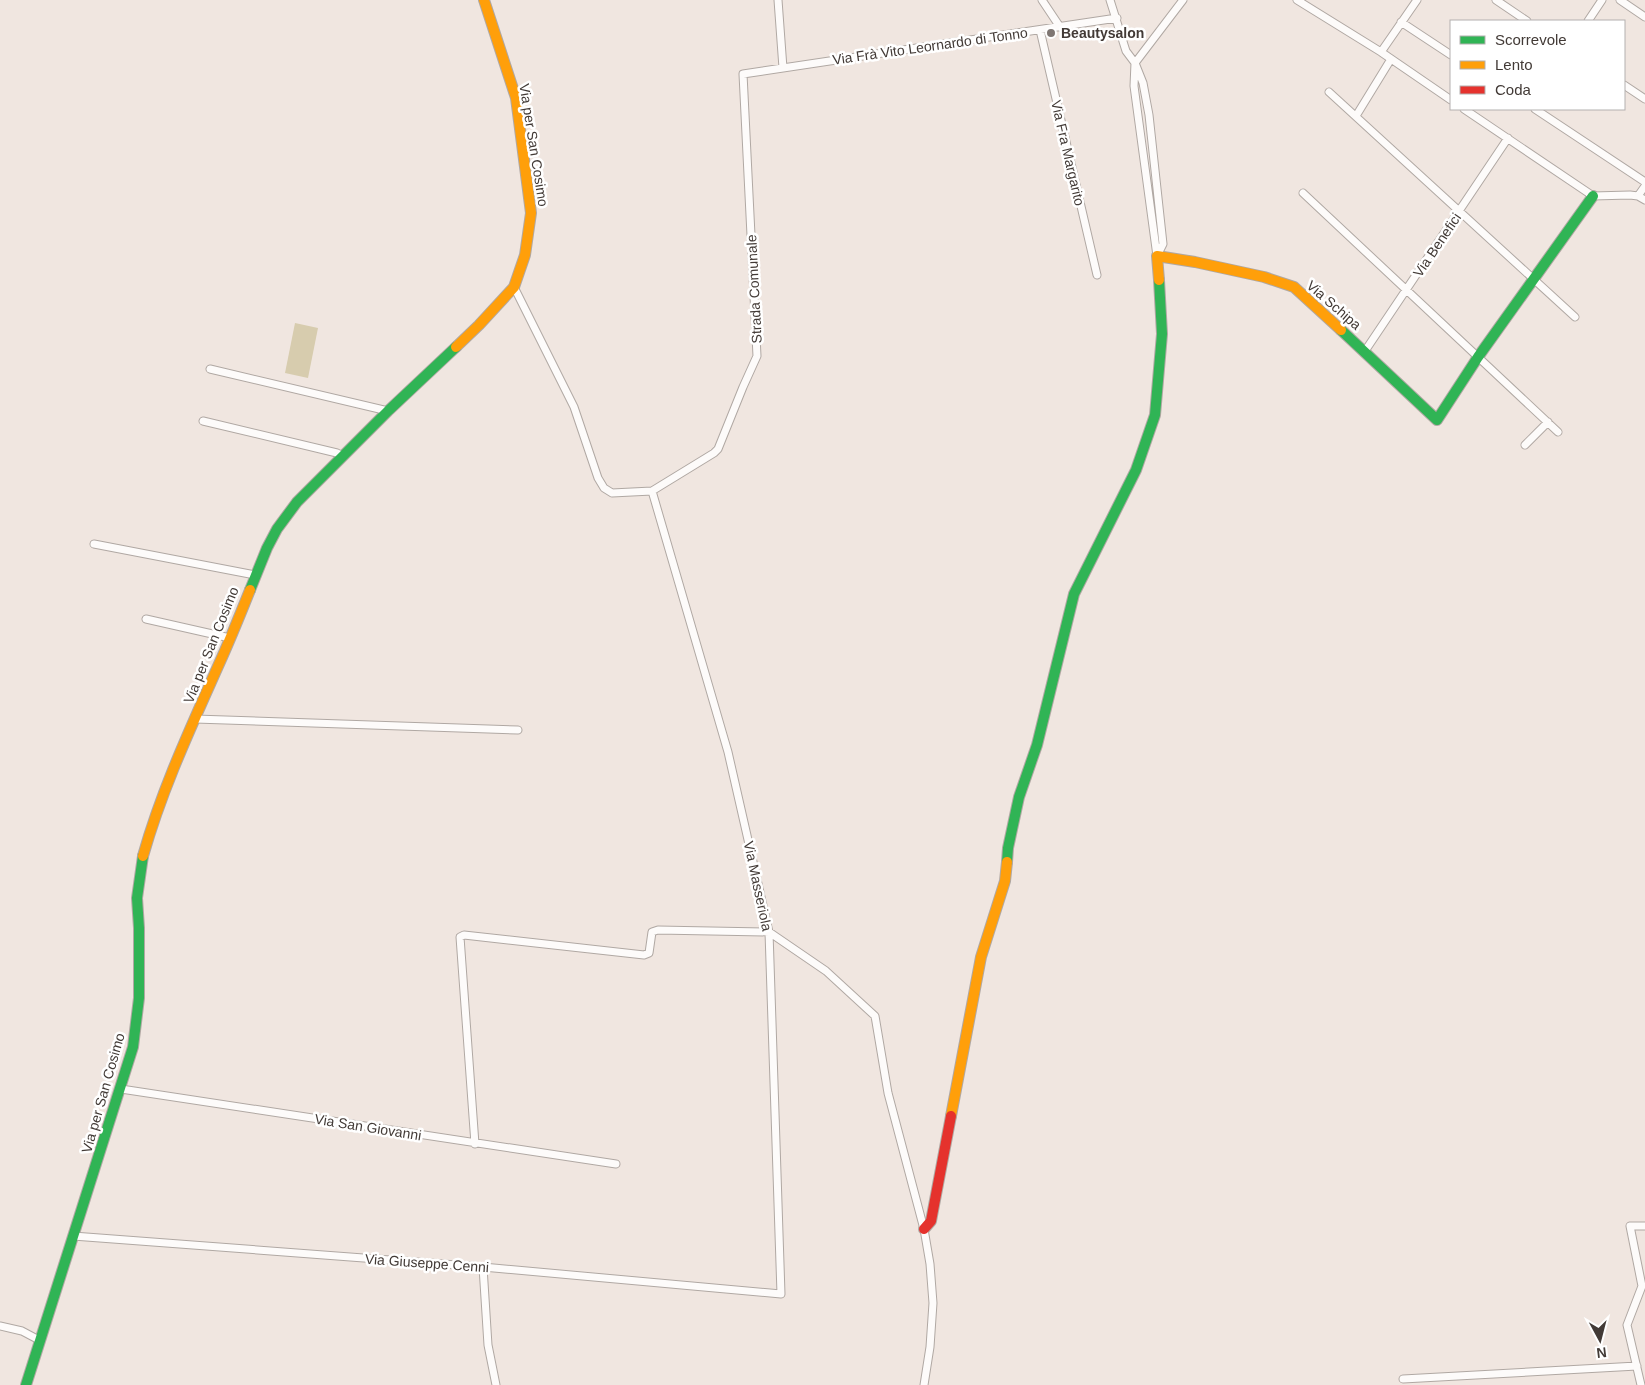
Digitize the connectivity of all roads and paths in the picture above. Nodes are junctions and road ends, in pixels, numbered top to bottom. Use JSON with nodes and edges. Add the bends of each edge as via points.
{"nodes":[{"id":1,"x":484,"y":0,"type":"edge"},
{"id":2,"x":778,"y":0,"type":"edge"},
{"id":3,"x":1042,"y":0,"type":"edge"},
{"id":4,"x":1110,"y":0,"type":"edge"},
{"id":5,"x":1183,"y":0,"type":"edge"},
{"id":6,"x":1297,"y":0,"type":"edge"},
{"id":7,"x":1417,"y":0,"type":"edge"},
{"id":8,"x":1496,"y":0,"type":"edge"},
{"id":9,"x":1602,"y":0,"type":"edge"},
{"id":10,"x":1620,"y":0,"type":"edge"},
{"id":11,"x":1645,"y":17,"type":"edge"},
{"id":12,"x":1116,"y":18,"type":"junction"},
{"id":13,"x":1526,"y":20,"type":"edge"},
{"id":14,"x":1589,"y":20,"type":"edge"},
{"id":15,"x":1401,"y":22,"type":"junction"},
{"id":16,"x":1060,"y":27,"type":"junction"},
{"id":17,"x":1040,"y":30,"type":"junction"},
{"id":18,"x":1381,"y":52,"type":"junction"},
{"id":19,"x":1450,"y":54,"type":"edge"},
{"id":20,"x":1391,"y":59,"type":"junction"},
{"id":21,"x":1135,"y":63,"type":"junction"},
{"id":22,"x":783,"y":68,"type":"junction"},
{"id":23,"x":743,"y":74,"type":"joint"},
{"id":24,"x":1625,"y":87,"type":"edge"},
{"id":25,"x":1329,"y":92,"type":"dead end"},
{"id":26,"x":1450,"y":99,"type":"edge"},
{"id":27,"x":1645,"y":99,"type":"edge"},
{"id":28,"x":1466,"y":110,"type":"edge"},
{"id":29,"x":1537,"y":110,"type":"edge"},
{"id":30,"x":1356,"y":116,"type":"junction"},
{"id":31,"x":1508,"y":138,"type":"junction"},
{"id":32,"x":1645,"y":182,"type":"edge"},
{"id":33,"x":1645,"y":186,"type":"edge"},
{"id":34,"x":1303,"y":193,"type":"dead end"},
{"id":35,"x":1592,"y":196,"type":"junction"},
{"id":36,"x":1638,"y":196,"type":"junction"},
{"id":37,"x":1645,"y":200,"type":"edge"},
{"id":38,"x":1459,"y":211,"type":"junction"},
{"id":39,"x":1157,"y":256,"type":"junction"},
{"id":40,"x":1096,"y":275,"type":"dead end"},
{"id":41,"x":1534,"y":279,"type":"junction"},
{"id":42,"x":514,"y":287,"type":"junction"},
{"id":43,"x":1406,"y":290,"type":"junction"},
{"id":44,"x":1575,"y":317,"type":"dead end"},
{"id":45,"x":1365,"y":351,"type":"junction"},
{"id":46,"x":1478,"y":357,"type":"junction"},
{"id":47,"x":210,"y":369,"type":"dead end"},
{"id":48,"x":388,"y":411,"type":"junction"},
{"id":49,"x":203,"y":421,"type":"dead end"},
{"id":50,"x":1548,"y":422,"type":"junction"},
{"id":51,"x":1558,"y":432,"type":"dead end"},
{"id":52,"x":1525,"y":445,"type":"dead end"},
{"id":53,"x":343,"y":456,"type":"junction"},
{"id":54,"x":652,"y":491,"type":"junction"},
{"id":55,"x":94,"y":544,"type":"dead end"},
{"id":56,"x":255,"y":575,"type":"junction"},
{"id":57,"x":146,"y":619,"type":"dead end"},
{"id":58,"x":230,"y":638,"type":"junction"},
{"id":59,"x":195,"y":719,"type":"junction"},
{"id":60,"x":518,"y":730,"type":"dead end"},
{"id":61,"x":769,"y":932,"type":"junction"},
{"id":62,"x":121,"y":1089,"type":"junction"},
{"id":63,"x":475,"y":1144,"type":"junction"},
{"id":64,"x":616,"y":1164,"type":"dead end"},
{"id":65,"x":1645,"y":1226,"type":"edge"},
{"id":66,"x":924,"y":1229,"type":"junction"},
{"id":67,"x":73,"y":1236,"type":"junction"},
{"id":68,"x":483,"y":1267,"type":"junction"},
{"id":69,"x":781,"y":1294,"type":"joint"},
{"id":70,"x":0,"y":1326,"type":"edge"},
{"id":71,"x":39,"y":1340,"type":"junction"},
{"id":72,"x":1637,"y":1366,"type":"junction"},
{"id":73,"x":1403,"y":1378,"type":"dead end"},
{"id":74,"x":26,"y":1385,"type":"edge"},
{"id":75,"x":496,"y":1385,"type":"edge"},
{"id":76,"x":924,"y":1385,"type":"edge"},
{"id":77,"x":1642,"y":1385,"type":"edge"}],
"edges":[{"from":1,"to":42,"type":"street","name":"Via per San Cosimo","via":[[516,98],[531,214],[525,255]]},
{"from":2,"to":22,"type":"street"},
{"from":3,"to":16,"type":"street"},
{"from":4,"to":12,"type":"street"},
{"from":5,"to":21,"type":"street"},
{"from":6,"to":18,"type":"street"},
{"from":7,"to":15,"type":"street"},
{"from":8,"to":13,"type":"street"},
{"from":9,"to":14,"type":"street"},
{"from":10,"to":11,"type":"street"},
{"from":12,"to":16,"type":"street","name":"Via Frà Vito Leornardo di Tonno"},
{"from":12,"to":21,"type":"street","via":[[1126,51]]},
{"from":15,"to":18,"type":"street"},
{"from":15,"to":19,"type":"street"},
{"from":16,"to":17,"type":"street","name":"Via Frà Vito Leornardo di Tonno"},
{"from":17,"to":22,"type":"street","name":"Via Frà Vito Leornardo di Tonno"},
{"from":17,"to":40,"type":"street","name":"Via Fra Margarito"},
{"from":18,"to":20,"type":"street"},
{"from":20,"to":26,"type":"street"},
{"from":20,"to":30,"type":"street"},
{"from":21,"to":39,"type":"street","via":[[1134,86]]},
{"from":21,"to":39,"type":"street","via":[[1143,83],[1150,125],[1162,244]]},
{"from":22,"to":23,"type":"street","name":"Via Frà Vito Leornardo di Tonno"},
{"from":23,"to":54,"type":"street","name":"Strada Comunale","via":[[757,356],[718,449]]},
{"from":24,"to":27,"type":"street"},
{"from":25,"to":30,"type":"street"},
{"from":28,"to":31,"type":"street"},
{"from":29,"to":32,"type":"street"},
{"from":30,"to":38,"type":"street"},
{"from":31,"to":35,"type":"street"},
{"from":31,"to":38,"type":"street","name":"Via Benefici"},
{"from":33,"to":36,"type":"street"},
{"from":34,"to":43,"type":"street"},
{"from":35,"to":36,"type":"street"},
{"from":35,"to":41,"type":"street"},
{"from":36,"to":37,"type":"street"},
{"from":38,"to":41,"type":"street"},
{"from":38,"to":43,"type":"street","name":"Via Benefici"},
{"from":39,"to":45,"type":"street","name":"Via Schipa","via":[[1218,267],[1294,288]]},
{"from":39,"to":66,"type":"street","via":[[1162,334],[1155,415],[1136,470],[1074,594],[1037,745],[1019,798],[1008,848],[1005,881],[982,957],[931,1221]]},
{"from":41,"to":44,"type":"street"},
{"from":41,"to":46,"type":"street"},
{"from":42,"to":48,"type":"street","name":"Via per San Cosimo","via":[[479,325]]},
{"from":42,"to":54,"type":"street","name":"Strada Comunale","via":[[574,408],[604,488],[612,493]]},
{"from":43,"to":45,"type":"street","name":"Via Benefici"},
{"from":43,"to":46,"type":"street"},
{"from":45,"to":46,"type":"street","name":"Via Schipa","via":[[1437,420]]},
{"from":46,"to":50,"type":"street"},
{"from":47,"to":48,"type":"street"},
{"from":48,"to":53,"type":"street","name":"Via per San Cosimo"},
{"from":49,"to":53,"type":"street"},
{"from":50,"to":51,"type":"street"},
{"from":50,"to":52,"type":"street"},
{"from":53,"to":56,"type":"street","name":"Via per San Cosimo","via":[[287,515]]},
{"from":54,"to":61,"type":"street","name":"Via Masseriola","via":[[728,752]]},
{"from":55,"to":56,"type":"street"},
{"from":56,"to":58,"type":"street","name":"Via per San Cosimo"},
{"from":57,"to":58,"type":"street"},
{"from":58,"to":59,"type":"street","name":"Via per San Cosimo"},
{"from":59,"to":60,"type":"street"},
{"from":59,"to":62,"type":"street","name":"Via per San Cosimo","via":[[180,751],[142,861],[137,898],[139,998],[133,1047]]},
{"from":61,"to":63,"type":"street","via":[[658,930],[652,932],[649,953],[644,955],[460,937]]},
{"from":61,"to":66,"type":"street","via":[[826,971],[875,1016],[888,1093]]},
{"from":61,"to":69,"type":"street","name":"Via Masseriola"},
{"from":62,"to":63,"type":"street","name":"Via San Giovanni"},
{"from":62,"to":67,"type":"street","name":"Via per San Cosimo"},
{"from":63,"to":64,"type":"street","name":"Via San Giovanni"},
{"from":65,"to":72,"type":"street","via":[[1630,1226],[1642,1286],[1627,1324]]},
{"from":66,"to":76,"type":"street","via":[[933,1303]]},
{"from":67,"to":68,"type":"street","name":"Via Giuseppe Cenni"},
{"from":67,"to":71,"type":"street","name":"Via per San Cosimo"},
{"from":68,"to":69,"type":"street","name":"Via Giuseppe Cenni"},
{"from":68,"to":75,"type":"street","via":[[488,1345]]},
{"from":70,"to":71,"type":"street","via":[[22,1331]]},
{"from":71,"to":74,"type":"street","name":"Via per San Cosimo"},
{"from":72,"to":73,"type":"street"},
{"from":72,"to":77,"type":"street"}]}
